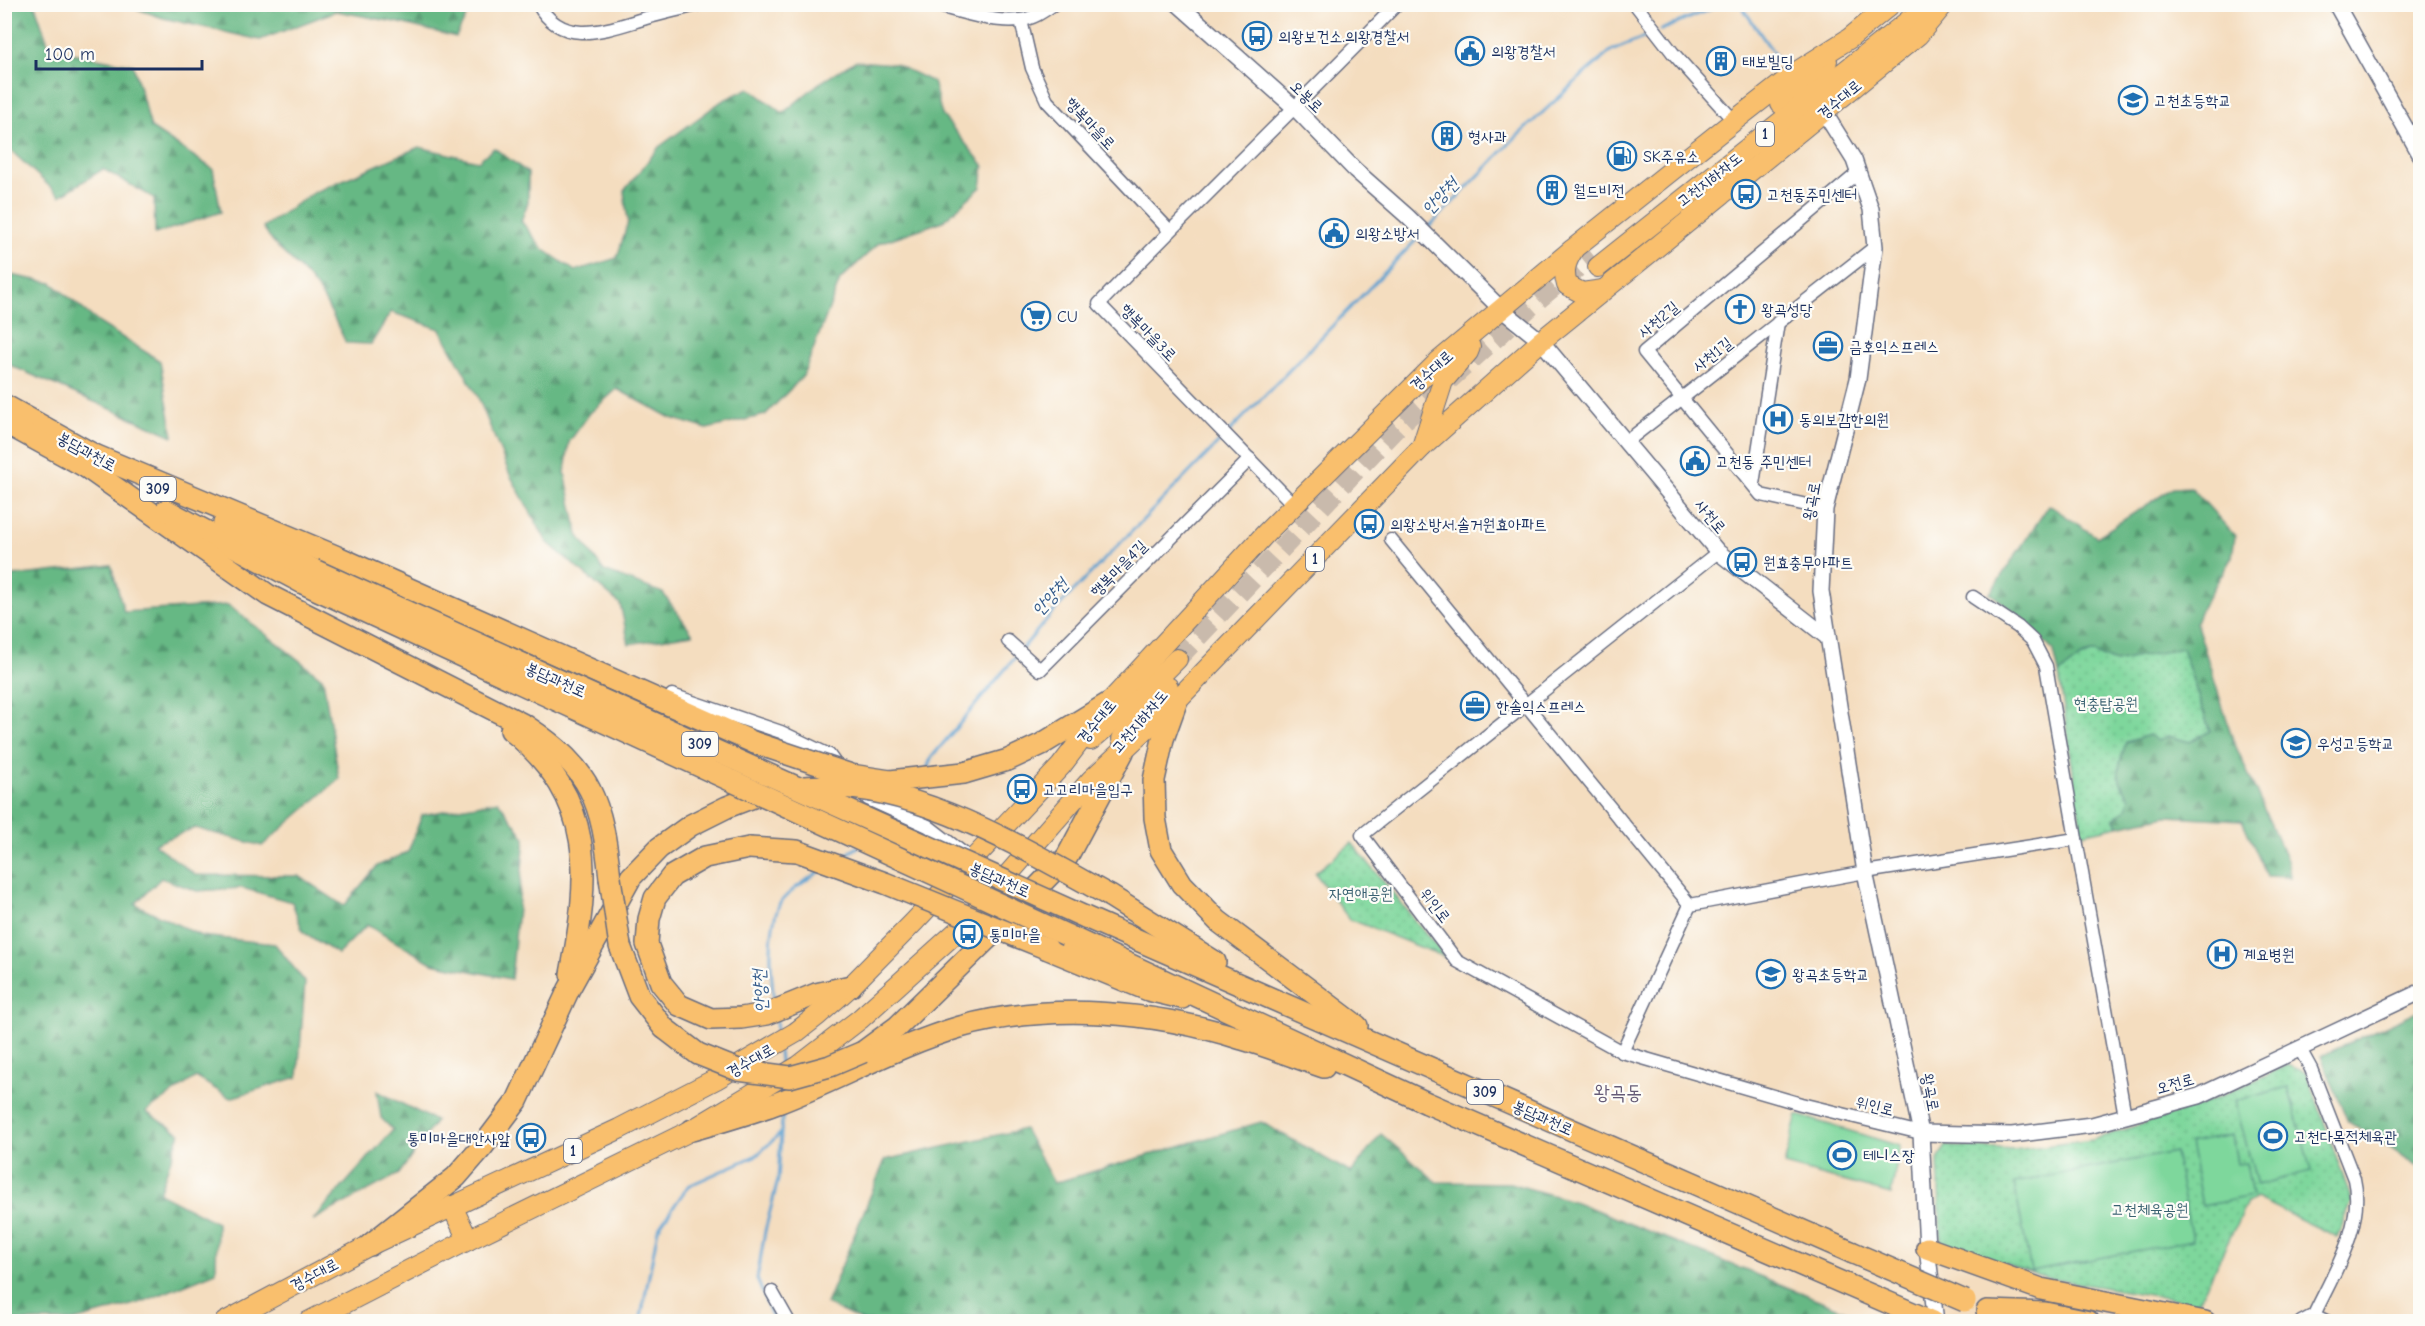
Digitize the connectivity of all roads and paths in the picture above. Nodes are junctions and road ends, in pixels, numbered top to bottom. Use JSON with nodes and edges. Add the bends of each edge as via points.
{"nodes":[{"id":1,"x":538,"y":4,"type":"edge"},
{"id":2,"x":700,"y":4,"type":"edge"},
{"id":3,"x":931,"y":4,"type":"edge"},
{"id":4,"x":1054,"y":4,"type":"edge"},
{"id":5,"x":1178,"y":4,"type":"edge"},
{"id":6,"x":1396,"y":4,"type":"edge"},
{"id":7,"x":1890,"y":4,"type":"edge"},
{"id":8,"x":1935,"y":4,"type":"edge"},
{"id":9,"x":1944,"y":4,"type":"edge"},
{"id":10,"x":2336,"y":4,"type":"edge"},
{"id":11,"x":1639,"y":10,"type":"edge"},
{"id":12,"x":1021,"y":20,"type":"junction"},
{"id":13,"x":1850,"y":38,"type":"junction"},
{"id":14,"x":1296,"y":109,"type":"junction"},
{"id":15,"x":1824,"y":112,"type":"junction"},
{"id":16,"x":1734,"y":121,"type":"junction"},
{"id":17,"x":2421,"y":154,"type":"edge"},
{"id":18,"x":1858,"y":173,"type":"junction"},
{"id":19,"x":1170,"y":231,"type":"junction"},
{"id":20,"x":1875,"y":247,"type":"junction"},
{"id":21,"x":1573,"y":249,"type":"junction"},
{"id":22,"x":1603,"y":290,"type":"junction"},
{"id":23,"x":1501,"y":309,"type":"junction"},
{"id":24,"x":1779,"y":322,"type":"junction"},
{"id":25,"x":1541,"y":341,"type":"junction"},
{"id":26,"x":1457,"y":346,"type":"junction"},
{"id":27,"x":1682,"y":398,"type":"junction"},
{"id":28,"x":4,"y":405,"type":"edge"},
{"id":29,"x":4,"y":422,"type":"edge"},
{"id":30,"x":1626,"y":442,"type":"junction"},
{"id":31,"x":1422,"y":447,"type":"junction"},
{"id":32,"x":1250,"y":459,"type":"junction"},
{"id":33,"x":89,"y":461,"type":"junction"},
{"id":34,"x":1753,"y":484,"type":"junction"},
{"id":35,"x":1294,"y":505,"type":"junction"},
{"id":36,"x":1825,"y":509,"type":"junction"},
{"id":37,"x":1390,"y":540,"type":"dead end"},
{"id":38,"x":1718,"y":552,"type":"junction"},
{"id":39,"x":308,"y":577,"type":"junction"},
{"id":40,"x":421,"y":591,"type":"dead end"},
{"id":41,"x":1973,"y":597,"type":"dead end"},
{"id":42,"x":1827,"y":637,"type":"junction"},
{"id":43,"x":1008,"y":642,"type":"dead end"},
{"id":44,"x":1177,"y":700,"type":"junction"},
{"id":45,"x":1109,"y":703,"type":"junction"},
{"id":46,"x":479,"y":704,"type":"junction"},
{"id":47,"x":1525,"y":704,"type":"junction"},
{"id":48,"x":1123,"y":752,"type":"junction"},
{"id":49,"x":1061,"y":766,"type":"junction"},
{"id":50,"x":1091,"y":780,"type":"junction"},
{"id":51,"x":2076,"y":839,"type":"junction"},
{"id":52,"x":971,"y":860,"type":"junction"},
{"id":53,"x":1865,"y":872,"type":"junction"},
{"id":54,"x":1690,"y":905,"type":"junction"},
{"id":55,"x":851,"y":986,"type":"junction"},
{"id":56,"x":568,"y":989,"type":"junction"},
{"id":57,"x":2421,"y":992,"type":"edge"},
{"id":58,"x":1274,"y":998,"type":"junction"},
{"id":59,"x":1227,"y":1008,"type":"junction"},
{"id":60,"x":1386,"y":1049,"type":"junction"},
{"id":61,"x":2300,"y":1049,"type":"junction"},
{"id":62,"x":1622,"y":1052,"type":"junction"},
{"id":63,"x":1427,"y":1103,"type":"junction"},
{"id":64,"x":2125,"y":1116,"type":"junction"},
{"id":65,"x":693,"y":1130,"type":"junction"},
{"id":66,"x":1921,"y":1133,"type":"junction"},
{"id":67,"x":452,"y":1206,"type":"junction"},
{"id":68,"x":468,"y":1240,"type":"junction"},
{"id":69,"x":370,"y":1245,"type":"junction"},
{"id":70,"x":1927,"y":1248,"type":"junction"},
{"id":71,"x":772,"y":1292,"type":"dead end"},
{"id":72,"x":1987,"y":1311,"type":"junction"},
{"id":73,"x":2314,"y":1315,"type":"junction"},
{"id":74,"x":225,"y":1322,"type":"edge"},
{"id":75,"x":308,"y":1322,"type":"edge"},
{"id":76,"x":789,"y":1322,"type":"edge"},
{"id":77,"x":1935,"y":1322,"type":"edge"},
{"id":78,"x":2010,"y":1322,"type":"edge"},
{"id":79,"x":2088,"y":1322,"type":"edge"},
{"id":80,"x":2205,"y":1322,"type":"edge"},
{"id":81,"x":2301,"y":1322,"type":"edge"},
{"id":82,"x":2328,"y":1322,"type":"edge"}],
"edges":[{"from":1,"to":2,"type":"street","via":[[555,24],[580,33],[599,33]]},
{"from":3,"to":12,"type":"street","via":[[997,19]]},
{"from":4,"to":12,"type":"street"},
{"from":5,"to":14,"type":"street","name":"오봉로"},
{"from":6,"to":14,"type":"street","name":"행복마을3로"},
{"from":7,"to":13,"type":"main road","name":"경수대로","number":"1"},
{"from":8,"to":13,"type":"main road","name":"고천지하차도","number":"1","via":[[1595,261],[1802,88]]},
{"from":9,"to":15,"type":"main road","name":"경수대로","number":"1","via":[[1918,35]]},
{"from":10,"to":17,"type":"street"},
{"from":11,"to":16,"type":"street"},
{"from":12,"to":19,"type":"street","name":"행복마을로","via":[[1032,68],[1047,101]]},
{"from":13,"to":16,"type":"main road","name":"경수대로","number":"1","via":[[1798,71]]},
{"from":14,"to":19,"type":"street","name":"행복마을3로"},
{"from":14,"to":23,"type":"street","name":"오봉로"},
{"from":15,"to":18,"type":"street","name":"왕곡로"},
{"from":15,"to":22,"type":"main road","name":"경수대로","number":"1"},
{"from":16,"to":21,"type":"main road","name":"경수대로","number":"1"},
{"from":18,"to":20,"type":"street","name":"왕곡로","via":[[1871,209]]},
{"from":18,"to":27,"type":"street","name":"사천2길","via":[[1644,352]]},
{"from":19,"to":32,"type":"street","name":"행복마을3로","via":[[1098,304]]},
{"from":20,"to":24,"type":"street","name":"사천1길"},
{"from":20,"to":36,"type":"street","name":"왕곡로","via":[[1858,379]]},
{"from":21,"to":22,"type":"main road","via":[[1565,263],[1567,285],[1582,293]]},
{"from":21,"to":23,"type":"main road","name":"경수대로","number":"1"},
{"from":22,"to":25,"type":"main road","name":"경수대로","number":"1"},
{"from":23,"to":25,"type":"street"},
{"from":23,"to":26,"type":"main road","name":"경수대로","number":"1"},
{"from":24,"to":27,"type":"street","name":"사천1길"},
{"from":24,"to":34,"type":"street"},
{"from":25,"to":30,"type":"street","name":"사천로"},
{"from":25,"to":31,"type":"main road","name":"경수대로","number":"1"},
{"from":26,"to":31,"type":"main road","via":[[1468,342],[1470,348],[1443,381]]},
{"from":26,"to":35,"type":"main road","name":"경수대로","number":"1"},
{"from":27,"to":30,"type":"street","name":"사천1길"},
{"from":27,"to":34,"type":"street","name":"사천2길"},
{"from":28,"to":33,"type":"highway","name":"봉담과천로","number":"309"},
{"from":29,"to":33,"type":"highway","name":"봉담과천로","number":"309"},
{"from":30,"to":38,"type":"street","name":"사천로"},
{"from":31,"to":44,"type":"main road","name":"경수대로","number":"1"},
{"from":32,"to":35,"type":"street","name":"행복마을3로"},
{"from":32,"to":43,"type":"street","name":"행복마을4길","via":[[1040,670]]},
{"from":33,"to":39,"type":"highway","name":"봉담과천로","number":"309"},
{"from":33,"to":45,"type":"highway","bridge":true,"via":[[340,558],[755,743],[851,775],[890,781],[964,774],[1042,744]]},
{"from":33,"to":46,"type":"highway","via":[[268,596]]},
{"from":34,"to":36,"type":"street","name":"사천2길","via":[[1761,495]]},
{"from":35,"to":45,"type":"main road","name":"경수대로","number":"1"},
{"from":36,"to":42,"type":"street","name":"왕곡로","via":[[1821,591]]},
{"from":37,"to":47,"type":"street"},
{"from":38,"to":42,"type":"street","name":"사천로"},
{"from":38,"to":47,"type":"street","name":"위인로"},
{"from":39,"to":58,"type":"highway","name":"봉담과천로","number":"309","bridge":true},
{"from":39,"to":59,"type":"highway","name":"봉담과천로","number":"309","bridge":true},
{"from":40,"to":52,"type":"street","via":[[681,699],[805,743],[829,755],[868,799],[928,826]]},
{"from":41,"to":51,"type":"street","via":[[2033,641],[2046,666]]},
{"from":42,"to":53,"type":"street","name":"왕곡로"},
{"from":44,"to":48,"type":"main road","name":"경수대로","number":"1"},
{"from":44,"to":60,"type":"highway","via":[[1154,780],[1161,850],[1182,884],[1218,921]]},
{"from":45,"to":49,"type":"main road","name":"경수대로","number":"1"},
{"from":46,"to":48,"type":"highway","bridge":true,"via":[[551,742],[585,781],[600,811],[620,946],[639,996],[664,1028],[698,1054],[738,1070],[790,1077],[863,1052],[912,1012],[1067,857]]},
{"from":46,"to":56,"type":"highway","via":[[530,745],[555,774],[579,828],[584,891]]},
{"from":47,"to":54,"type":"street"},
{"from":47,"to":62,"type":"street","name":"위인로","via":[[1362,835],[1457,961]]},
{"from":48,"to":50,"type":"main road","name":"경수대로","number":"1"},
{"from":49,"to":50,"type":"main road","name":"고천지하차도","number":"1","via":[[1183,662]]},
{"from":49,"to":52,"type":"main road","name":"경수대로","number":"1"},
{"from":50,"to":65,"type":"main road","name":"경수대로","number":"1","via":[[962,927],[860,1019],[775,1082]]},
{"from":51,"to":53,"type":"street"},
{"from":51,"to":64,"type":"street"},
{"from":52,"to":55,"type":"main road","name":"경수대로","number":"1"},
{"from":53,"to":54,"type":"street"},
{"from":53,"to":66,"type":"street","name":"왕곡로"},
{"from":54,"to":62,"type":"street"},
{"from":55,"to":59,"type":"highway","bridge":true,"via":[[816,994],[767,1014],[741,1018],[711,1019],[679,1005],[661,983],[647,944],[654,898],[672,876],[705,857],[749,848],[797,851],[1148,990]]},
{"from":55,"to":67,"type":"main road","name":"경수대로","number":"1","via":[[795,1033],[716,1079],[619,1130]]},
{"from":56,"to":58,"type":"highway","bridge":true,"via":[[631,878],[659,848],[691,825],[727,807],[774,789],[819,785],[926,805],[1017,844],[1110,896]]},
{"from":56,"to":69,"type":"highway","via":[[517,1101],[483,1146],[456,1177]]},
{"from":57,"to":61,"type":"street","name":"오전로"},
{"from":58,"to":60,"type":"highway","name":"봉담과천로","number":"309"},
{"from":59,"to":63,"type":"highway","name":"봉담과천로","number":"309"},
{"from":60,"to":72,"type":"highway","name":"봉담과천로","number":"309","bridge":true},
{"from":61,"to":64,"type":"street","name":"오전로","via":[[2199,1096]]},
{"from":61,"to":73,"type":"street","via":[[2333,1124],[2358,1196],[2350,1235]]},
{"from":62,"to":66,"type":"street","name":"위인로","via":[[1802,1104]]},
{"from":63,"to":65,"type":"highway","via":[[1241,1038],[1159,1019],[1053,1013],[960,1027],[775,1104]]},
{"from":63,"to":77,"type":"highway","name":"봉담과천로","number":"309"},
{"from":64,"to":66,"type":"street","name":"오전로","via":[[2092,1125],[2012,1135]]},
{"from":65,"to":68,"type":"main road","name":"경수대로","number":"1"},
{"from":66,"to":70,"type":"street","name":"왕곡로"},
{"from":67,"to":68,"type":"main road"},
{"from":67,"to":69,"type":"main road","name":"경수대로","number":"1"},
{"from":68,"to":75,"type":"main road","name":"경수대로","number":"1"},
{"from":69,"to":74,"type":"main road","name":"경수대로","number":"1"},
{"from":70,"to":77,"type":"street","name":"왕곡로"},
{"from":70,"to":80,"type":"highway","via":[[2041,1289]]},
{"from":71,"to":76,"type":"street"},
{"from":72,"to":78,"type":"highway","name":"봉담과천로","number":"309"},
{"from":72,"to":79,"type":"highway","via":[[2045,1313]]},
{"from":73,"to":81,"type":"street"},
{"from":73,"to":82,"type":"street"}]}
